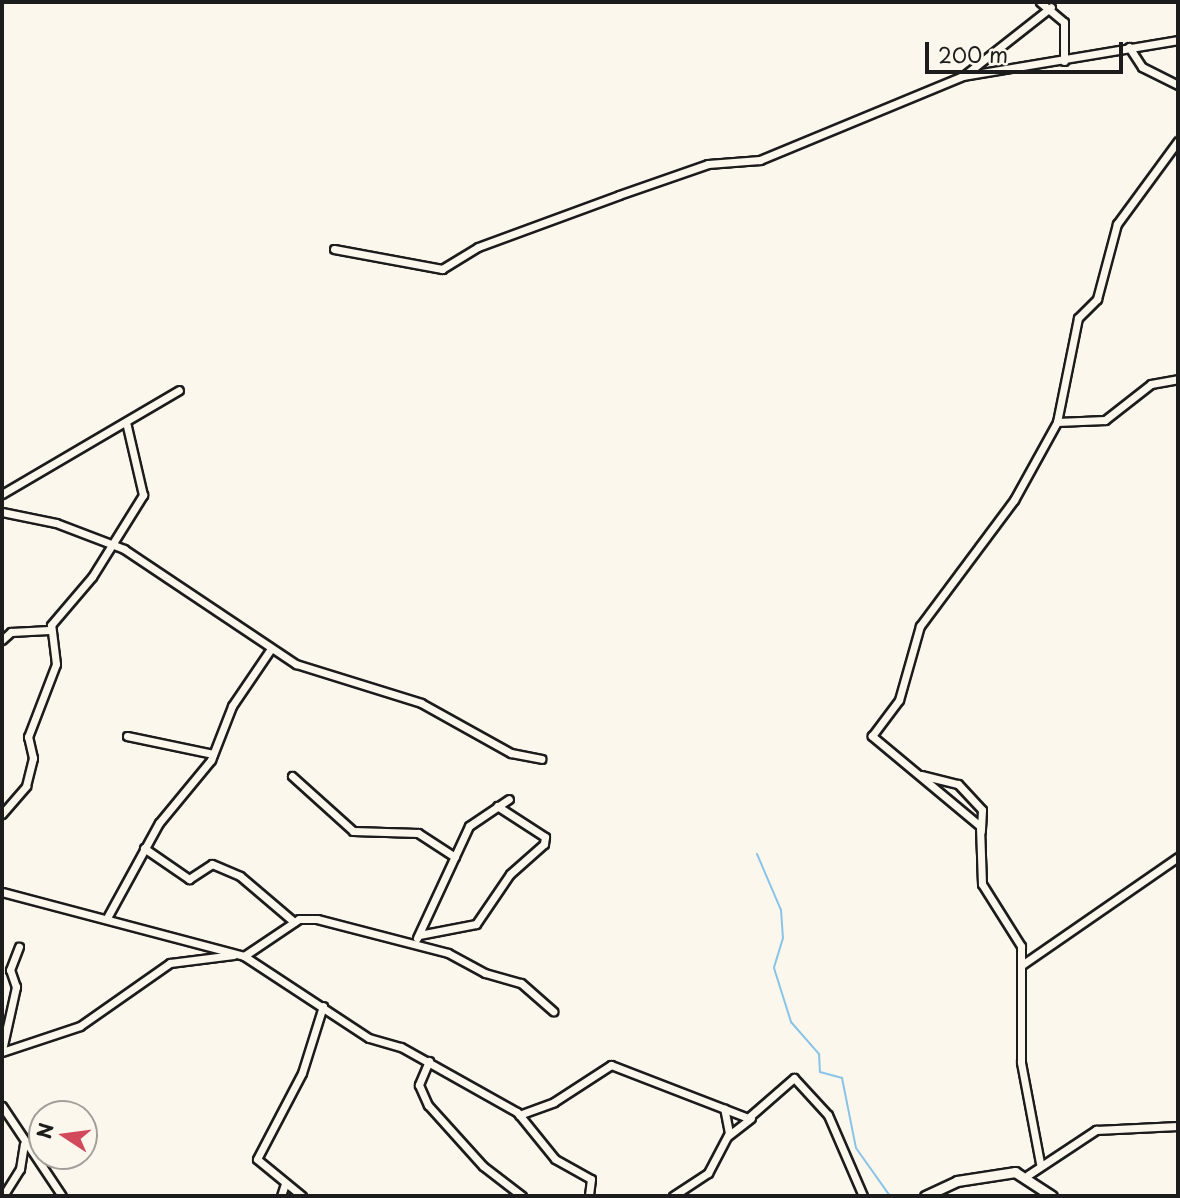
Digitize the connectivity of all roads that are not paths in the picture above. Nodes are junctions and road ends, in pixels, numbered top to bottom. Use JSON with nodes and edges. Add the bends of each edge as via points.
{"nodes":[{"id":1,"x":1040,"y":2,"type":"edge"},
{"id":2,"x":1051,"y":7,"type":"junction"},
{"id":3,"x":1178,"y":40,"type":"edge"},
{"id":4,"x":1129,"y":47,"type":"junction"},
{"id":5,"x":1065,"y":61,"type":"junction"},
{"id":6,"x":963,"y":76,"type":"junction"},
{"id":7,"x":1178,"y":85,"type":"edge"},
{"id":8,"x":1178,"y":141,"type":"edge"},
{"id":9,"x":334,"y":249,"type":"dead end"},
{"id":10,"x":1178,"y":379,"type":"edge"},
{"id":11,"x":179,"y":390,"type":"dead end"},
{"id":12,"x":126,"y":422,"type":"junction"},
{"id":13,"x":1057,"y":422,"type":"junction"},
{"id":14,"x":2,"y":494,"type":"edge"},
{"id":15,"x":2,"y":512,"type":"edge"},
{"id":16,"x":114,"y":545,"type":"junction"},
{"id":17,"x":49,"y":630,"type":"junction"},
{"id":18,"x":2,"y":640,"type":"edge"},
{"id":19,"x":270,"y":650,"type":"junction"},
{"id":20,"x":127,"y":736,"type":"dead end"},
{"id":21,"x":213,"y":754,"type":"junction"},
{"id":22,"x":541,"y":759,"type":"dead end"},
{"id":23,"x":919,"y":774,"type":"junction"},
{"id":24,"x":292,"y":775,"type":"dead end"},
{"id":25,"x":509,"y":799,"type":"dead end"},
{"id":26,"x":497,"y":806,"type":"junction"},
{"id":27,"x":2,"y":814,"type":"edge"},
{"id":28,"x":981,"y":831,"type":"junction"},
{"id":29,"x":144,"y":848,"type":"junction"},
{"id":30,"x":455,"y":857,"type":"junction"},
{"id":31,"x":1178,"y":857,"type":"edge"},
{"id":32,"x":2,"y":892,"type":"edge"},
{"id":33,"x":108,"y":916,"type":"junction"},
{"id":34,"x":294,"y":922,"type":"junction"},
{"id":35,"x":417,"y":938,"type":"junction"},
{"id":36,"x":19,"y":947,"type":"dead end"},
{"id":37,"x":233,"y":955,"type":"junction"},
{"id":38,"x":244,"y":957,"type":"junction"},
{"id":39,"x":1022,"y":965,"type":"junction"},
{"id":40,"x":323,"y":1006,"type":"junction"},
{"id":41,"x":553,"y":1011,"type":"dead end"},
{"id":42,"x":4,"y":1052,"type":"edge"},
{"id":43,"x":2,"y":1059,"type":"edge"},
{"id":44,"x":429,"y":1061,"type":"junction"},
{"id":45,"x":2,"y":1106,"type":"edge"},
{"id":46,"x":724,"y":1108,"type":"junction"},
{"id":47,"x":519,"y":1115,"type":"junction"},
{"id":48,"x":751,"y":1118,"type":"junction"},
{"id":49,"x":1178,"y":1126,"type":"edge"},
{"id":50,"x":728,"y":1136,"type":"junction"},
{"id":51,"x":24,"y":1144,"type":"junction"},
{"id":52,"x":28,"y":1150,"type":"edge"},
{"id":53,"x":1040,"y":1163,"type":"junction"},
{"id":54,"x":28,"y":1168,"type":"edge"},
{"id":55,"x":20,"y":1169,"type":"junction"},
{"id":56,"x":42,"y":1170,"type":"edge"},
{"id":57,"x":1028,"y":1175,"type":"junction"},
{"id":58,"x":285,"y":1184,"type":"junction"},
{"id":59,"x":4,"y":1196,"type":"edge"},
{"id":60,"x":62,"y":1196,"type":"edge"},
{"id":61,"x":281,"y":1196,"type":"edge"},
{"id":62,"x":302,"y":1196,"type":"edge"},
{"id":63,"x":522,"y":1196,"type":"edge"},
{"id":64,"x":589,"y":1196,"type":"edge"},
{"id":65,"x":673,"y":1196,"type":"edge"},
{"id":66,"x":863,"y":1196,"type":"edge"},
{"id":67,"x":925,"y":1196,"type":"edge"},
{"id":68,"x":1052,"y":1196,"type":"edge"}],
"edges":[{"from":1,"to":2,"type":"street"},
{"from":2,"to":5,"type":"street","via":[[1064,22]]},
{"from":2,"to":6,"type":"street"},
{"from":3,"to":4,"type":"street"},
{"from":4,"to":5,"type":"street"},
{"from":4,"to":7,"type":"street","via":[[1142,66]]},
{"from":5,"to":6,"type":"street"},
{"from":6,"to":9,"type":"street","via":[[760,160],[714,162],[478,247],[442,269]]},
{"from":8,"to":13,"type":"street","via":[[1116,223],[1097,299],[1079,315]]},
{"from":10,"to":13,"type":"street","via":[[1151,384],[1105,420]]},
{"from":11,"to":12,"type":"street"},
{"from":12,"to":14,"type":"street","via":[[70,448]]},
{"from":12,"to":16,"type":"street","via":[[144,488]]},
{"from":13,"to":23,"type":"street","via":[[1014,500],[920,626],[899,701],[872,734]]},
{"from":15,"to":16,"type":"street"},
{"from":16,"to":17,"type":"street"},
{"from":16,"to":19,"type":"street","via":[[152,563]]},
{"from":17,"to":18,"type":"street","via":[[11,632]]},
{"from":17,"to":27,"type":"street","via":[[56,664],[28,737],[33,758],[27,780]]},
{"from":19,"to":21,"type":"street","via":[[232,706]]},
{"from":19,"to":22,"type":"street","via":[[314,672],[421,703],[511,753]]},
{"from":20,"to":21,"type":"street"},
{"from":21,"to":29,"type":"street"},
{"from":23,"to":28,"type":"street","via":[[978,822]]},
{"from":23,"to":28,"type":"street","via":[[958,784],[982,810]]},
{"from":24,"to":30,"type":"street","via":[[353,831],[418,834]]},
{"from":25,"to":26,"type":"street"},
{"from":26,"to":30,"type":"street","via":[[469,826]]},
{"from":26,"to":35,"type":"street","via":[[545,837],[544,844],[510,874],[476,924]]},
{"from":28,"to":39,"type":"street","via":[[982,884],[1015,930]]},
{"from":29,"to":33,"type":"street"},
{"from":29,"to":34,"type":"street","via":[[189,879],[212,864],[240,876]]},
{"from":30,"to":35,"type":"street"},
{"from":31,"to":39,"type":"street"},
{"from":32,"to":33,"type":"street"},
{"from":33,"to":37,"type":"street"},
{"from":34,"to":35,"type":"street","via":[[317,919]]},
{"from":34,"to":38,"type":"street"},
{"from":35,"to":41,"type":"street","via":[[521,983]]},
{"from":36,"to":42,"type":"street","via":[[10,970],[16,988]]},
{"from":37,"to":38,"type":"street"},
{"from":37,"to":42,"type":"street","via":[[170,963],[80,1026]]},
{"from":38,"to":40,"type":"street"},
{"from":39,"to":53,"type":"street","via":[[1021,1062]]},
{"from":40,"to":44,"type":"street","via":[[369,1038]]},
{"from":40,"to":58,"type":"street","via":[[302,1073],[257,1157]]},
{"from":42,"to":43,"type":"street"},
{"from":44,"to":47,"type":"street"},
{"from":44,"to":63,"type":"street","via":[[419,1085],[428,1105],[483,1166]]},
{"from":45,"to":51,"type":"street"},
{"from":46,"to":47,"type":"street","via":[[615,1065]]},
{"from":46,"to":48,"type":"street"},
{"from":46,"to":50,"type":"street"},
{"from":47,"to":64,"type":"street","via":[[555,1159],[592,1179]]},
{"from":48,"to":50,"type":"street"},
{"from":48,"to":66,"type":"street","via":[[785,1081],[801,1080],[828,1115]]},
{"from":49,"to":53,"type":"street","via":[[1106,1127]]},
{"from":50,"to":65,"type":"street","via":[[708,1173]]},
{"from":51,"to":52,"type":"street"},
{"from":51,"to":55,"type":"street"},
{"from":53,"to":57,"type":"street"},
{"from":54,"to":55,"type":"street"},
{"from":55,"to":59,"type":"street"},
{"from":56,"to":60,"type":"street"},
{"from":57,"to":67,"type":"street","via":[[984,1175]]},
{"from":57,"to":68,"type":"street"},
{"from":58,"to":61,"type":"street"},
{"from":58,"to":62,"type":"street"}]}
